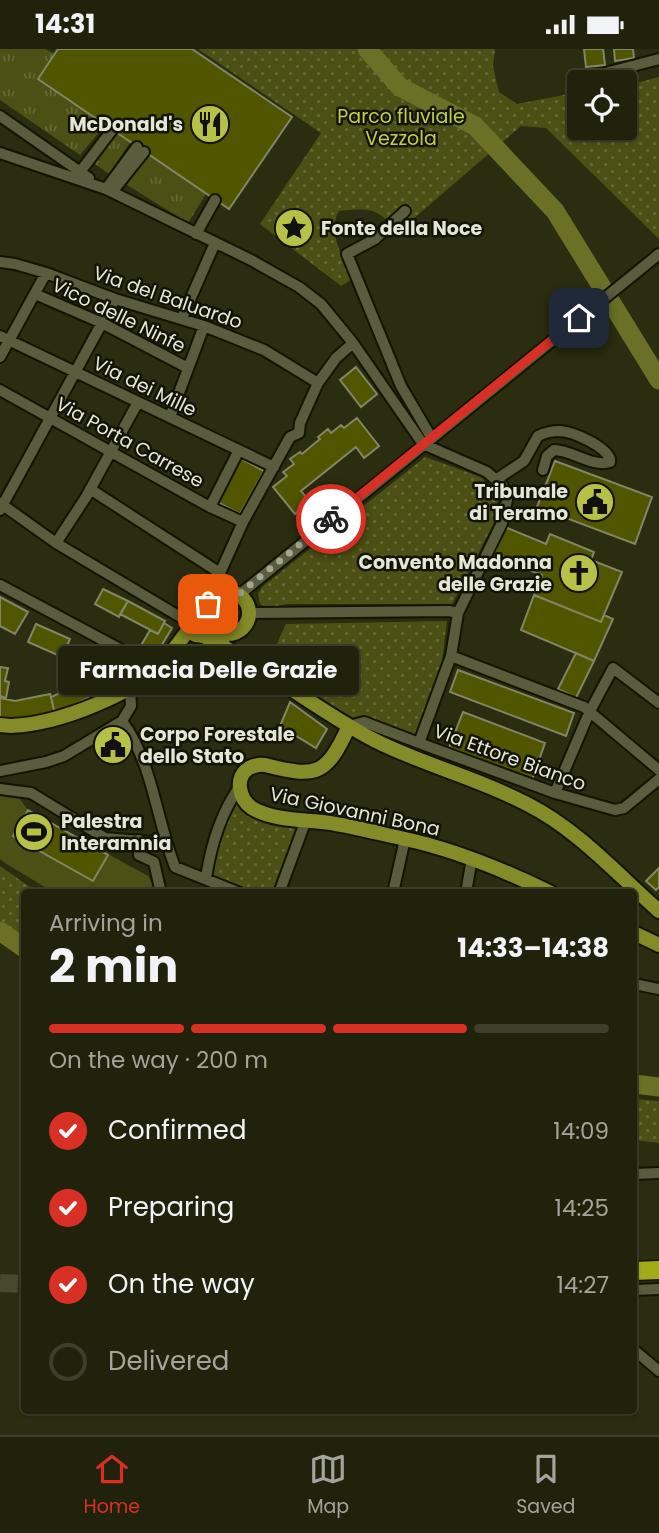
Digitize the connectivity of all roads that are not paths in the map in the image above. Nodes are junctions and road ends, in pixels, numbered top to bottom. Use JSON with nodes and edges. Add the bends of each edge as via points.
{"nodes":[{"id":1,"x":659,"y":59,"type":"edge"},
{"id":2,"x":619,"y":70,"type":"edge"},
{"id":3,"x":0,"y":116,"type":"edge"},
{"id":4,"x":112,"y":130,"type":"dead end"},
{"id":5,"x":140,"y":149,"type":"dead end"},
{"id":6,"x":0,"y":153,"type":"edge"},
{"id":7,"x":80,"y":172,"type":"junction"},
{"id":8,"x":106,"y":189,"type":"junction"},
{"id":9,"x":215,"y":200,"type":"dead end"},
{"id":10,"x":405,"y":211,"type":"dead end"},
{"id":11,"x":196,"y":234,"type":"junction"},
{"id":12,"x":215,"y":243,"type":"junction"},
{"id":13,"x":659,"y":254,"type":"edge"},
{"id":14,"x":0,"y":262,"type":"edge"},
{"id":15,"x":46,"y":273,"type":"junction"},
{"id":16,"x":35,"y":294,"type":"junction"},
{"id":17,"x":115,"y":299,"type":"junction"},
{"id":18,"x":182,"y":318,"type":"junction"},
{"id":19,"x":102,"y":323,"type":"junction"},
{"id":20,"x":204,"y":326,"type":"junction"},
{"id":21,"x":5,"y":339,"type":"edge"},
{"id":22,"x":353,"y":343,"type":"junction"},
{"id":23,"x":0,"y":356,"type":"edge"},
{"id":24,"x":188,"y":368,"type":"junction"},
{"id":25,"x":76,"y":373,"type":"junction"},
{"id":26,"x":318,"y":383,"type":"junction"},
{"id":27,"x":0,"y":390,"type":"edge"},
{"id":28,"x":138,"y":403,"type":"junction"},
{"id":29,"x":49,"y":416,"type":"junction"},
{"id":30,"x":170,"y":417,"type":"junction"},
{"id":31,"x":431,"y":437,"type":"junction"},
{"id":32,"x":239,"y":450,"type":"junction"},
{"id":33,"x":110,"y":453,"type":"junction"},
{"id":34,"x":274,"y":467,"type":"junction"},
{"id":35,"x":543,"y":470,"type":"dead end"},
{"id":36,"x":497,"y":479,"type":"junction"},
{"id":37,"x":90,"y":489,"type":"junction"},
{"id":38,"x":1,"y":506,"type":"edge"},
{"id":39,"x":210,"y":507,"type":"junction"},
{"id":40,"x":243,"y":522,"type":"junction"},
{"id":41,"x":57,"y":543,"type":"junction"},
{"id":42,"x":220,"y":573,"type":"junction"},
{"id":43,"x":0,"y":586,"type":"edge"},
{"id":44,"x":221,"y":593,"type":"junction"},
{"id":45,"x":239,"y":594,"type":"junction"},
{"id":46,"x":208,"y":604,"type":"junction"},
{"id":47,"x":249,"y":613,"type":"junction"},
{"id":48,"x":458,"y":614,"type":"junction"},
{"id":49,"x":213,"y":628,"type":"junction"},
{"id":50,"x":190,"y":632,"type":"junction"},
{"id":51,"x":238,"y":632,"type":"junction"},
{"id":52,"x":224,"y":647,"type":"junction"},
{"id":53,"x":451,"y":656,"type":"junction"},
{"id":54,"x":242,"y":657,"type":"junction"},
{"id":55,"x":157,"y":669,"type":"junction"},
{"id":56,"x":130,"y":688,"type":"junction"},
{"id":57,"x":659,"y":703,"type":"edge"},
{"id":58,"x":590,"y":713,"type":"junction"},
{"id":59,"x":122,"y":721,"type":"junction"},
{"id":60,"x":0,"y":725,"type":"edge"},
{"id":61,"x":349,"y":726,"type":"junction"},
{"id":62,"x":419,"y":743,"type":"junction"},
{"id":63,"x":659,"y":770,"type":"edge"},
{"id":64,"x":0,"y":771,"type":"edge"},
{"id":65,"x":659,"y":779,"type":"edge"},
{"id":66,"x":240,"y":786,"type":"junction"},
{"id":67,"x":0,"y":789,"type":"edge"},
{"id":68,"x":555,"y":793,"type":"junction"},
{"id":69,"x":306,"y":820,"type":"junction"},
{"id":70,"x":405,"y":839,"type":"junction"},
{"id":71,"x":139,"y":840,"type":"junction"},
{"id":72,"x":164,"y":840,"type":"junction"},
{"id":73,"x":472,"y":858,"type":"junction"},
{"id":74,"x":206,"y":878,"type":"junction"},
{"id":75,"x":160,"y":889,"type":"edge"},
{"id":76,"x":231,"y":889,"type":"edge"},
{"id":77,"x":280,"y":889,"type":"edge"},
{"id":78,"x":394,"y":889,"type":"edge"},
{"id":79,"x":467,"y":889,"type":"edge"},
{"id":80,"x":542,"y":889,"type":"edge"},
{"id":81,"x":635,"y":889,"type":"edge"},
{"id":82,"x":637,"y":891,"type":"edge"},
{"id":83,"x":659,"y":911,"type":"edge"},
{"id":84,"x":637,"y":934,"type":"edge"},
{"id":85,"x":659,"y":945,"type":"edge"},
{"id":86,"x":637,"y":985,"type":"edge"},
{"id":87,"x":659,"y":989,"type":"edge"},
{"id":88,"x":659,"y":1173,"type":"edge"},
{"id":89,"x":637,"y":1174,"type":"edge"},
{"id":90,"x":659,"y":1270,"type":"edge"},
{"id":91,"x":637,"y":1271,"type":"edge"},
{"id":92,"x":659,"y":1289,"type":"edge"},
{"id":93,"x":637,"y":1290,"type":"edge"},
{"id":94,"x":637,"y":1353,"type":"edge"},
{"id":95,"x":659,"y":1371,"type":"edge"}],
"edges":[{"from":1,"to":2,"type":"street"},
{"from":3,"to":7,"type":"street"},
{"from":4,"to":7,"type":"street"},
{"from":5,"to":8,"type":"street"},
{"from":6,"to":8,"type":"street"},
{"from":7,"to":8,"type":"street"},
{"from":8,"to":11,"type":"street"},
{"from":9,"to":11,"type":"street"},
{"from":10,"to":31,"type":"street","via":[[375,239],[347,254],[401,386]]},
{"from":11,"to":12,"type":"street"},
{"from":12,"to":18,"type":"street"},
{"from":12,"to":22,"type":"street","via":[[299,287],[321,303]]},
{"from":13,"to":31,"type":"street"},
{"from":14,"to":15,"type":"street","name":"Via del Baluardo"},
{"from":15,"to":16,"type":"street"},
{"from":15,"to":17,"type":"street","name":"Via del Baluardo"},
{"from":16,"to":19,"type":"street","name":"Vico delle Ninfe"},
{"from":16,"to":21,"type":"street"},
{"from":17,"to":18,"type":"street","name":"Via del Baluardo"},
{"from":17,"to":19,"type":"street"},
{"from":18,"to":20,"type":"street","name":"Via del Baluardo"},
{"from":19,"to":24,"type":"street","name":"Vico delle Ninfe"},
{"from":19,"to":25,"type":"street"},
{"from":20,"to":24,"type":"street"},
{"from":20,"to":26,"type":"street","name":"Via del Baluardo","via":[[264,349]]},
{"from":21,"to":23,"type":"street"},
{"from":21,"to":25,"type":"street","name":"Via dei Mille"},
{"from":22,"to":26,"type":"street"},
{"from":22,"to":31,"type":"street"},
{"from":24,"to":30,"type":"street"},
{"from":25,"to":28,"type":"street","name":"Via dei Mille"},
{"from":25,"to":29,"type":"street"},
{"from":26,"to":34,"type":"street","via":[[300,423],[301,435],[290,437]]},
{"from":27,"to":29,"type":"street","name":"Via Porta Carrese"},
{"from":28,"to":30,"type":"street","name":"Via dei Mille"},
{"from":28,"to":33,"type":"street"},
{"from":29,"to":33,"type":"street","name":"Via Porta Carrese"},
{"from":29,"to":38,"type":"street"},
{"from":30,"to":32,"type":"street","name":"Via dei Mille"},
{"from":31,"to":36,"type":"street"},
{"from":31,"to":45,"type":"street"},
{"from":32,"to":34,"type":"street","name":"Via dei Mille"},
{"from":32,"to":39,"type":"street"},
{"from":33,"to":37,"type":"street"},
{"from":33,"to":39,"type":"street","name":"Via Porta Carrese"},
{"from":34,"to":40,"type":"street"},
{"from":35,"to":36,"type":"street","via":[[554,450],[601,464],[610,459],[600,446],[557,431],[538,436],[524,461]]},
{"from":36,"to":48,"type":"street","name":"Via Ettore Bianco","via":[[506,492],[506,512]]},
{"from":37,"to":41,"type":"street"},
{"from":37,"to":42,"type":"street"},
{"from":38,"to":41,"type":"street"},
{"from":39,"to":40,"type":"street","name":"Via Porta Carrese"},
{"from":40,"to":42,"type":"street"},
{"from":41,"to":50,"type":"street"},
{"from":42,"to":44,"type":"street"},
{"from":43,"to":55,"type":"street"},
{"from":44,"to":45,"type":"main road"},
{"from":44,"to":46,"type":"main road"},
{"from":45,"to":47,"type":"main road"},
{"from":46,"to":49,"type":"main road","via":[[206,616]]},
{"from":46,"to":50,"type":"main road"},
{"from":47,"to":48,"type":"street"},
{"from":47,"to":51,"type":"main road"},
{"from":48,"to":53,"type":"street","name":"Via Ettore Bianco"},
{"from":49,"to":50,"type":"main road"},
{"from":49,"to":51,"type":"main road","via":[[225,634]]},
{"from":49,"to":52,"type":"main road"},
{"from":50,"to":52,"type":"main road"},
{"from":50,"to":55,"type":"main road"},
{"from":51,"to":54,"type":"main road"},
{"from":52,"to":54,"type":"main road"},
{"from":53,"to":58,"type":"street"},
{"from":53,"to":62,"type":"street","name":"Via Ettore Bianco"},
{"from":54,"to":61,"type":"main road"},
{"from":55,"to":56,"type":"main road"},
{"from":56,"to":59,"type":"street","via":[[131,706]]},
{"from":56,"to":60,"type":"main road","via":[[41,723]]},
{"from":57,"to":58,"type":"street","via":[[613,668]]},
{"from":58,"to":63,"type":"street"},
{"from":58,"to":68,"type":"street"},
{"from":59,"to":64,"type":"street","via":[[64,756]]},
{"from":59,"to":72,"type":"street","via":[[136,741]]},
{"from":61,"to":62,"type":"street","via":[[364,722]]},
{"from":61,"to":66,"type":"main road","via":[[324,767],[305,773],[258,764],[246,769]]},
{"from":61,"to":81,"type":"main road","via":[[416,760],[528,804],[570,831]]},
{"from":62,"to":68,"type":"street","name":"Via Ettore Bianco"},
{"from":65,"to":68,"type":"street","name":"Via Ettore Bianco","via":[[624,808],[615,810]]},
{"from":66,"to":69,"type":"main road","name":"Via Giovanni Bona","via":[[242,799],[253,808]]},
{"from":66,"to":74,"type":"street","via":[[213,841]]},
{"from":67,"to":71,"type":"street","via":[[31,793],[105,838]]},
{"from":69,"to":70,"type":"main road","name":"Via Giovanni Bona"},
{"from":69,"to":77,"type":"street"},
{"from":70,"to":73,"type":"main road","name":"Via Giovanni Bona"},
{"from":70,"to":78,"type":"street"},
{"from":71,"to":72,"type":"street"},
{"from":71,"to":75,"type":"street","via":[[139,855],[154,862]]},
{"from":72,"to":74,"type":"street","via":[[175,867]]},
{"from":73,"to":79,"type":"street"},
{"from":73,"to":80,"type":"main road","name":"Via Giovanni Bona"},
{"from":74,"to":76,"type":"street"},
{"from":82,"to":83,"type":"main road"},
{"from":84,"to":85,"type":"main road"},
{"from":86,"to":87,"type":"street"},
{"from":88,"to":89,"type":"street"},
{"from":90,"to":91,"type":"highway"},
{"from":92,"to":93,"type":"street"},
{"from":94,"to":95,"type":"street"}]}
